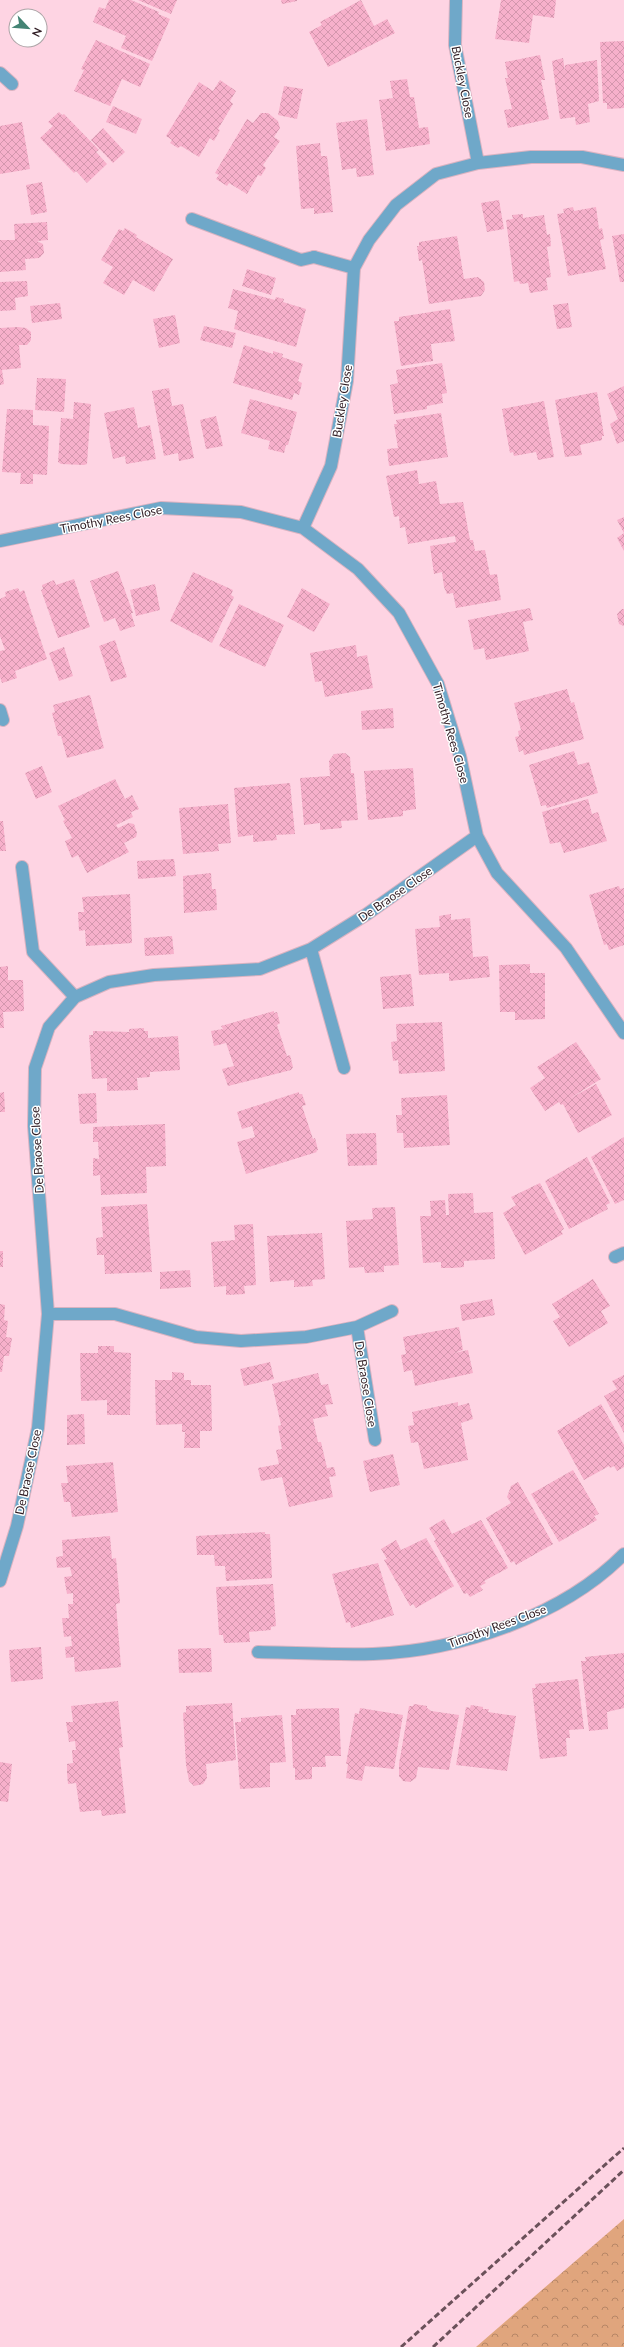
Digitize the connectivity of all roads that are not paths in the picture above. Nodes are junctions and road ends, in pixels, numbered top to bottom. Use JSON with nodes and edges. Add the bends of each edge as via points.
{"nodes":[{"id":1,"x":456,"y":0,"type":"edge"},
{"id":2,"x":0,"y":73,"type":"edge"},
{"id":3,"x":12,"y":84,"type":"dead end"},
{"id":4,"x":478,"y":163,"type":"junction"},
{"id":5,"x":624,"y":165,"type":"edge"},
{"id":6,"x":192,"y":219,"type":"dead end"},
{"id":7,"x":354,"y":268,"type":"junction"},
{"id":8,"x":303,"y":528,"type":"junction"},
{"id":9,"x":0,"y":541,"type":"edge"},
{"id":10,"x":477,"y":836,"type":"junction"},
{"id":11,"x":22,"y":867,"type":"dead end"},
{"id":12,"x":311,"y":949,"type":"junction"},
{"id":13,"x":75,"y":997,"type":"junction"},
{"id":14,"x":623,"y":1030,"type":"edge"},
{"id":15,"x":344,"y":1068,"type":"dead end"},
{"id":16,"x":392,"y":1311,"type":"dead end"},
{"id":17,"x":48,"y":1314,"type":"junction"},
{"id":18,"x":357,"y":1327,"type":"junction"},
{"id":19,"x":376,"y":1440,"type":"dead end"},
{"id":20,"x":624,"y":1554,"type":"edge"},
{"id":21,"x":0,"y":1581,"type":"edge"},
{"id":22,"x":258,"y":1652,"type":"dead end"}],
"edges":[{"from":1,"to":4,"type":"street","name":"Buckley Close","via":[[455,45]]},
{"from":2,"to":3,"type":"street"},
{"from":4,"to":5,"type":"street","name":"Buckley Close","via":[[531,157],[582,157]]},
{"from":4,"to":7,"type":"street","name":"Buckley Close","via":[[436,174],[396,205],[369,240]]},
{"from":6,"to":7,"type":"street","via":[[301,260],[314,257]]},
{"from":7,"to":8,"type":"street","name":"Buckley Close","via":[[347,381],[331,466]]},
{"from":8,"to":9,"type":"street","name":"Timothy Rees Close","via":[[241,512],[161,508]]},
{"from":8,"to":10,"type":"street","name":"Timothy Rees Close","via":[[358,570],[399,612],[438,684],[460,756]]},
{"from":10,"to":12,"type":"street","name":"De Braose Close","via":[[367,914]]},
{"from":10,"to":14,"type":"street","name":"Timothy Rees Close","via":[[498,873],[566,948]]},
{"from":11,"to":13,"type":"street","via":[[33,952]]},
{"from":12,"to":13,"type":"street","name":"De Braose Close","via":[[260,969],[154,976],[109,982]]},
{"from":12,"to":15,"type":"street"},
{"from":13,"to":17,"type":"street","name":"De Braose Close","via":[[49,1027],[36,1068],[34,1126]]},
{"from":16,"to":18,"type":"street","name":"De Braose Close"},
{"from":17,"to":18,"type":"street","name":"De Braose Close","via":[[115,1314],[196,1337],[240,1341],[306,1337]]},
{"from":17,"to":21,"type":"street","name":"De Braose Close","via":[[38,1428],[17,1526]]},
{"from":18,"to":19,"type":"street","name":"De Braose Close"},
{"from":20,"to":22,"type":"street","name":"Timothy Rees Close","via":[[606,1572],[550,1608],[512,1624],[445,1646],[374,1654]]}]}
